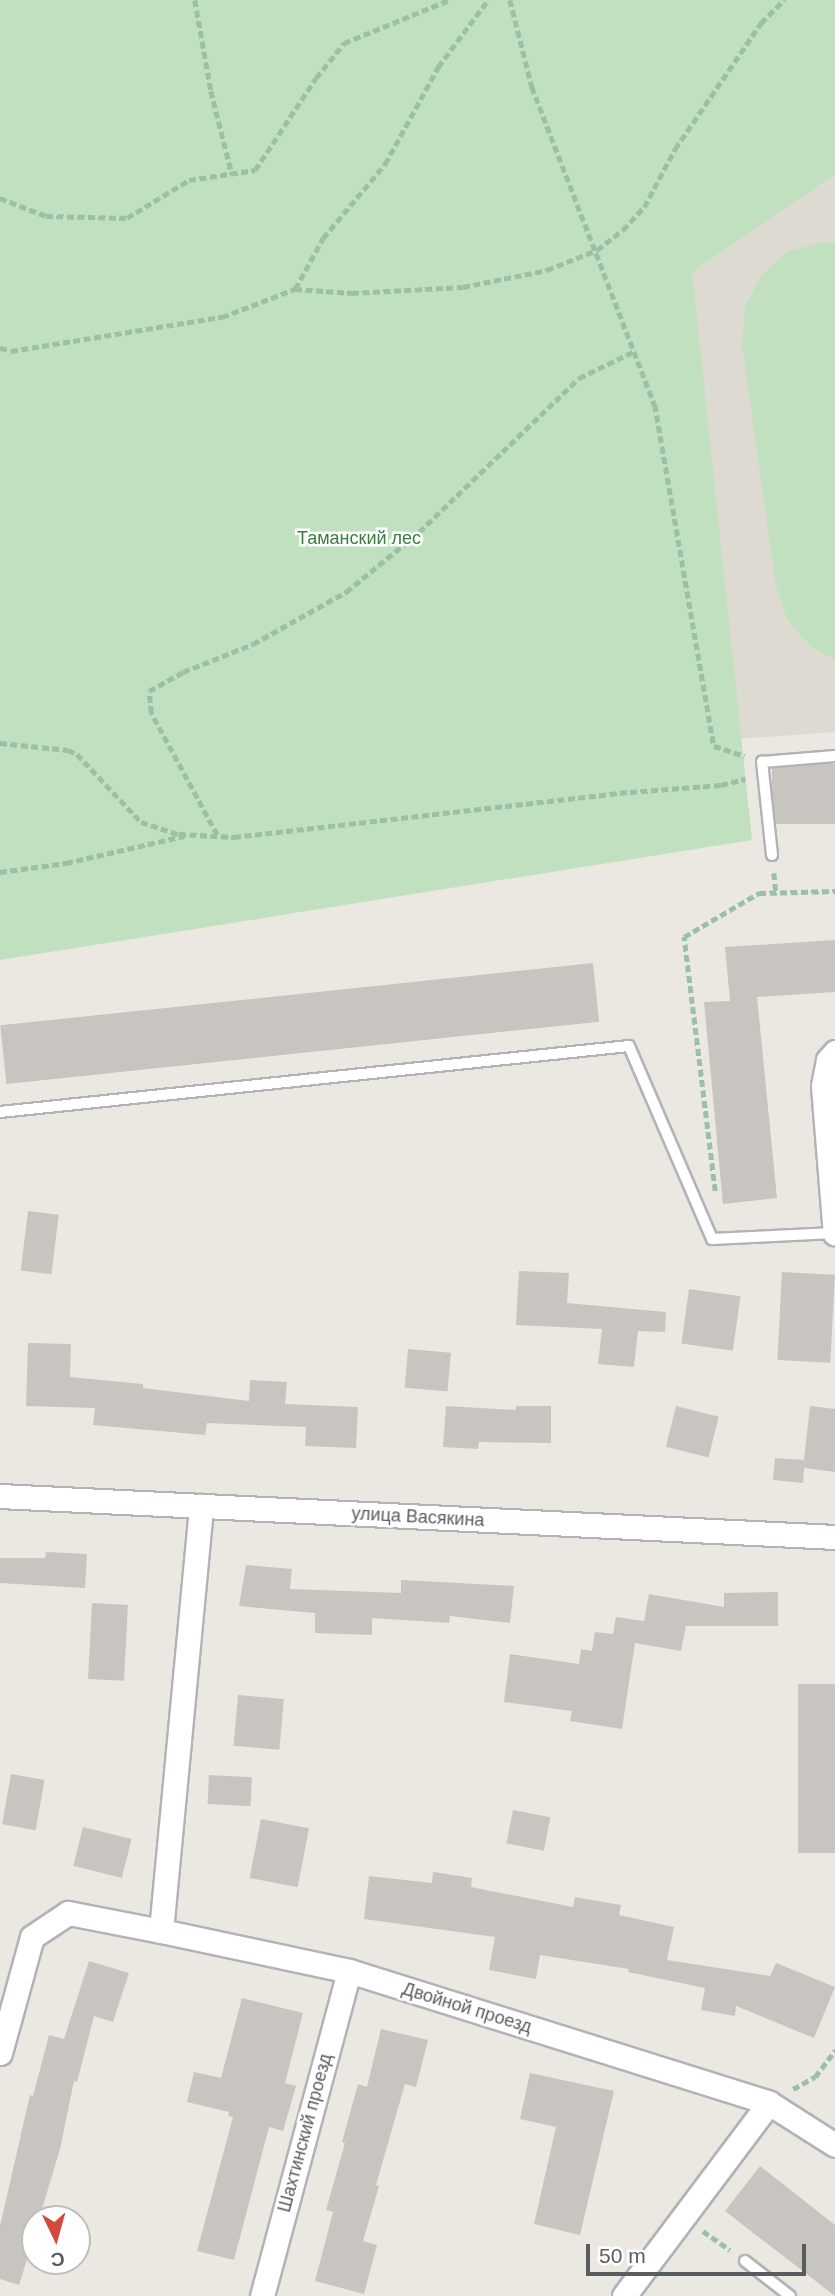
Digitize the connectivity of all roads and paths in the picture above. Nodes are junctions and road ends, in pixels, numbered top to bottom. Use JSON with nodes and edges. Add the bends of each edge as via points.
{"nodes":[{"id":1,"x":195,"y":0,"type":"edge"},
{"id":2,"x":449,"y":0,"type":"edge"},
{"id":3,"x":488,"y":0,"type":"edge"},
{"id":4,"x":510,"y":0,"type":"edge"},
{"id":5,"x":784,"y":0,"type":"edge"},
{"id":6,"x":232,"y":174,"type":"junction"},
{"id":7,"x":0,"y":198,"type":"edge"},
{"id":8,"x":597,"y":250,"type":"junction"},
{"id":9,"x":295,"y":289,"type":"junction"},
{"id":10,"x":0,"y":348,"type":"edge"},
{"id":11,"x":635,"y":351,"type":"junction"},
{"id":12,"x":0,"y":743,"type":"edge"},
{"id":13,"x":835,"y":756,"type":"edge"},
{"id":14,"x":762,"y":762,"type":"junction"},
{"id":15,"x":763,"y":775,"type":"junction"},
{"id":16,"x":192,"y":834,"type":"junction"},
{"id":17,"x":217,"y":836,"type":"junction"},
{"id":18,"x":772,"y":855,"type":"dead end"},
{"id":19,"x":0,"y":872,"type":"edge"},
{"id":20,"x":835,"y":891,"type":"edge"},
{"id":21,"x":835,"y":1052,"type":"edge"},
{"id":22,"x":0,"y":1112,"type":"edge"},
{"id":23,"x":716,"y":1198,"type":"dead end"},
{"id":24,"x":835,"y":1233,"type":"edge"},
{"id":25,"x":0,"y":1496,"type":"edge"},
{"id":26,"x":201,"y":1506,"type":"junction"},
{"id":27,"x":835,"y":1537,"type":"edge"},
{"id":28,"x":161,"y":1931,"type":"junction"},
{"id":29,"x":349,"y":1971,"type":"junction"},
{"id":30,"x":835,"y":2050,"type":"edge"},
{"id":31,"x":0,"y":2053,"type":"edge"},
{"id":32,"x":769,"y":2103,"type":"junction"},
{"id":33,"x":835,"y":2145,"type":"edge"},
{"id":34,"x":683,"y":2217,"type":"junction"},
{"id":35,"x":745,"y":2261,"type":"joint"},
{"id":36,"x":262,"y":2296,"type":"edge"},
{"id":37,"x":624,"y":2296,"type":"edge"},
{"id":38,"x":790,"y":2296,"type":"edge"}],
"edges":[{"from":1,"to":6,"type":"path"},
{"from":2,"to":6,"type":"path","via":[[344,43],[255,170]]},
{"from":3,"to":9,"type":"path","via":[[438,67],[385,164],[323,238]]},
{"from":4,"to":8,"type":"path","via":[[533,88]]},
{"from":5,"to":8,"type":"path","via":[[761,23],[675,149],[644,207]]},
{"from":6,"to":7,"type":"path","via":[[189,180],[127,218],[46,216]]},
{"from":8,"to":9,"type":"path","via":[[547,270],[463,287],[352,293]]},
{"from":8,"to":11,"type":"path"},
{"from":9,"to":10,"type":"path","via":[[222,317],[11,351]]},
{"from":11,"to":14,"type":"path","via":[[655,405],[714,746]]},
{"from":11,"to":17,"type":"path","via":[[579,378],[419,532],[346,592],[253,644],[149,691],[151,713]]},
{"from":12,"to":16,"type":"path","via":[[77,754],[141,822]]},
{"from":13,"to":14,"type":"lane"},
{"from":14,"to":15,"type":"lane"},
{"from":15,"to":17,"type":"path","via":[[721,785]]},
{"from":15,"to":18,"type":"lane"},
{"from":16,"to":17,"type":"path"},
{"from":16,"to":19,"type":"path","via":[[66,863]]},
{"from":20,"to":23,"type":"path","via":[[759,893],[684,937]]},
{"from":21,"to":24,"type":"street","via":[[828,1060],[823,1086]]},
{"from":22,"to":24,"type":"lane","via":[[629,1046],[712,1239]]},
{"from":25,"to":26,"type":"street","name":"улица Васякина"},
{"from":26,"to":27,"type":"street","name":"улица Васякина"},
{"from":26,"to":28,"type":"street"},
{"from":28,"to":29,"type":"street","name":"Двойной проезд"},
{"from":28,"to":31,"type":"street","name":"Двойной проезд","via":[[68,1913],[32,1937]]},
{"from":29,"to":32,"type":"street","name":"Двойной проезд"},
{"from":29,"to":36,"type":"street","name":"Шахтинский проезд"},
{"from":30,"to":32,"type":"path","via":[[815,2077]]},
{"from":32,"to":33,"type":"street","name":"Двойной проезд"},
{"from":32,"to":34,"type":"street"},
{"from":34,"to":35,"type":"path"},
{"from":34,"to":37,"type":"street"},
{"from":35,"to":38,"type":"lane"}]}
